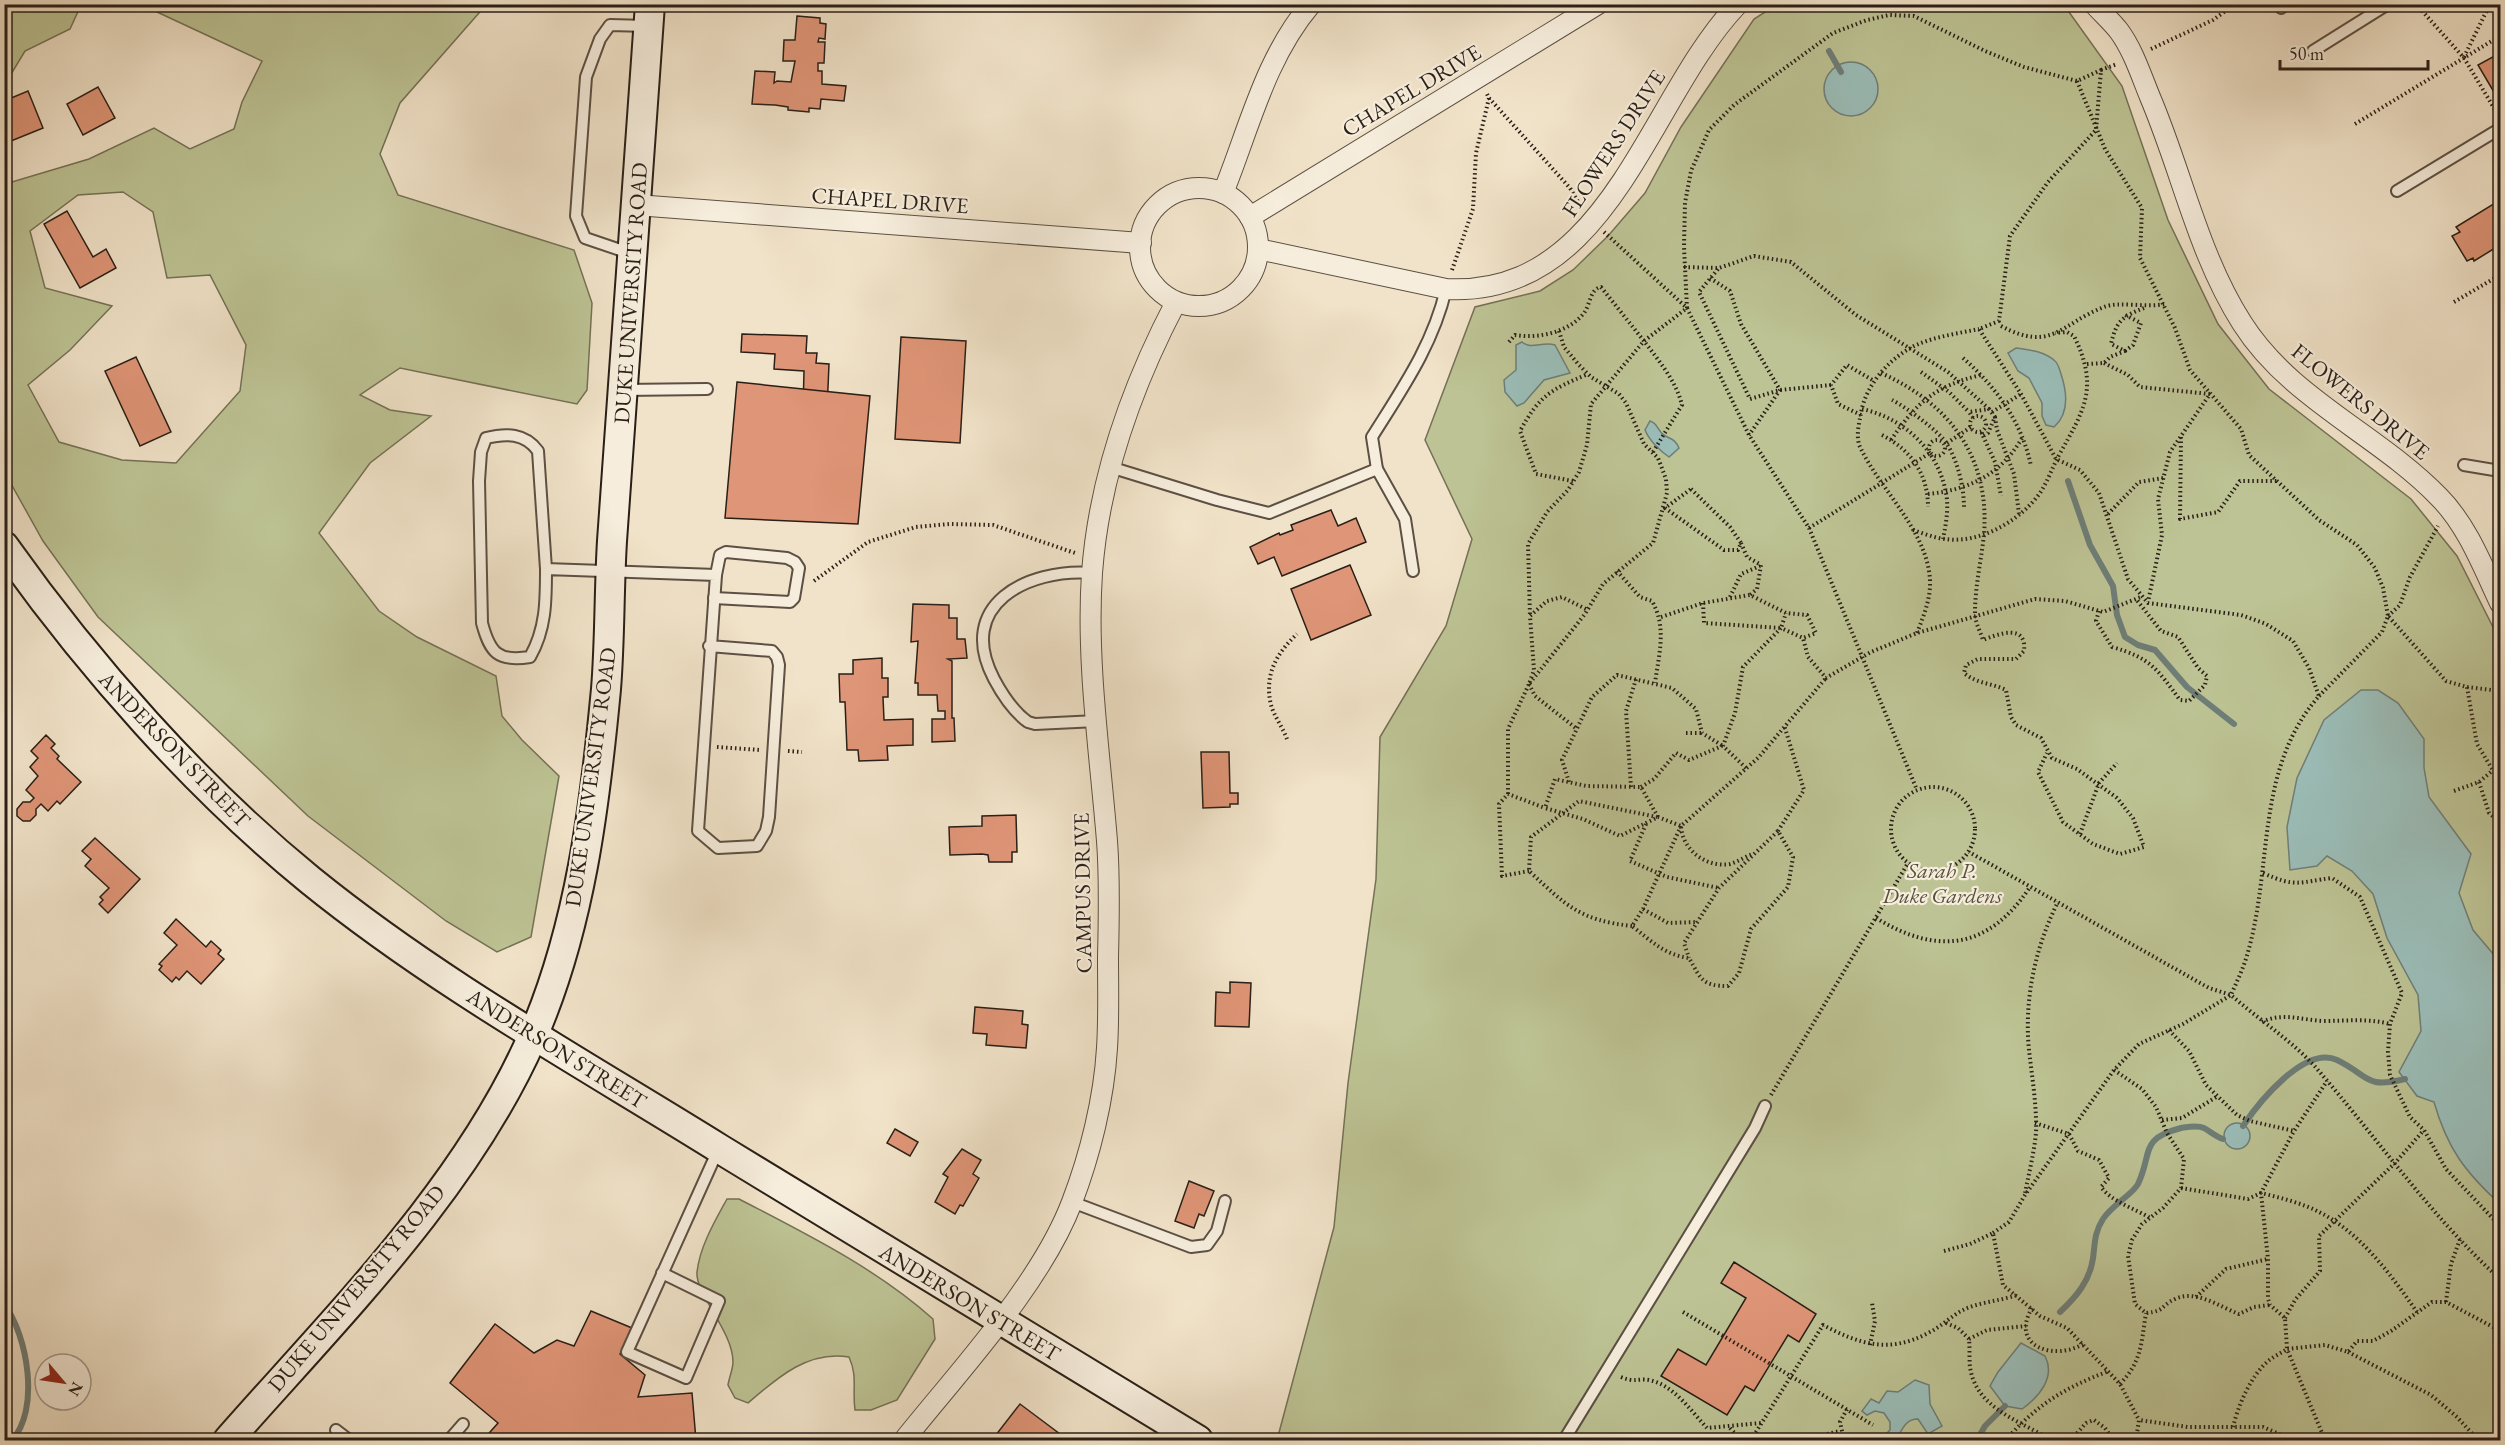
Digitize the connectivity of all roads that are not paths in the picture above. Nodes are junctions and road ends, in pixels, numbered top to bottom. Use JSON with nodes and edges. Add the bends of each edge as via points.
{"nodes":[{"id":1,"x":1311,"y":4,"type":"edge"},
{"id":2,"x":1598,"y":4,"type":"edge"},
{"id":3,"x":1738,"y":4,"type":"edge"},
{"id":4,"x":2094,"y":4,"type":"edge"},
{"id":5,"x":2388,"y":4,"type":"edge"},
{"id":6,"x":649,"y":15,"type":"edge"},
{"id":7,"x":2313,"y":51,"type":"dead end"},
{"id":8,"x":2496,"y":131,"type":"dead end"},
{"id":9,"x":2397,"y":191,"type":"dead end"},
{"id":10,"x":1223,"y":193,"type":"junction"},
{"id":11,"x":636,"y":205,"type":"junction"},
{"id":12,"x":1250,"y":217,"type":"junction"},
{"id":13,"x":1141,"y":243,"type":"junction"},
{"id":14,"x":1258,"y":249,"type":"junction"},
{"id":15,"x":632,"y":254,"type":"junction"},
{"id":16,"x":1449,"y":281,"type":"junction"},
{"id":17,"x":1176,"y":302,"type":"junction"},
{"id":18,"x":706,"y":389,"type":"dead end"},
{"id":19,"x":623,"y":390,"type":"junction"},
{"id":20,"x":2464,"y":465,"type":"dead end"},
{"id":21,"x":1110,"y":467,"type":"junction"},
{"id":22,"x":1377,"y":469,"type":"junction"},
{"id":23,"x":2500,"y":471,"type":"edge"},
{"id":24,"x":4,"y":546,"type":"edge"},
{"id":25,"x":546,"y":569,"type":"junction"},
{"id":26,"x":1413,"y":572,"type":"dead end"},
{"id":27,"x":611,"y":573,"type":"junction"},
{"id":28,"x":1092,"y":573,"type":"junction"},
{"id":29,"x":716,"y":575,"type":"junction"},
{"id":30,"x":714,"y":598,"type":"junction"},
{"id":31,"x":2500,"y":603,"type":"edge"},
{"id":32,"x":709,"y":646,"type":"junction"},
{"id":33,"x":1097,"y":721,"type":"junction"},
{"id":34,"x":533,"y":1036,"type":"junction"},
{"id":35,"x":1765,"y":1106,"type":"road end"},
{"id":36,"x":719,"y":1148,"type":"junction"},
{"id":37,"x":1225,"y":1201,"type":"dead end"},
{"id":38,"x":1072,"y":1202,"type":"junction"},
{"id":39,"x":662,"y":1273,"type":"junction"},
{"id":40,"x":1000,"y":1320,"type":"junction"},
{"id":41,"x":463,"y":1424,"type":"dead end"},
{"id":42,"x":336,"y":1430,"type":"dead end"},
{"id":43,"x":228,"y":1440,"type":"edge"},
{"id":44,"x":349,"y":1440,"type":"edge"},
{"id":45,"x":449,"y":1440,"type":"edge"},
{"id":46,"x":904,"y":1440,"type":"edge"},
{"id":47,"x":1198,"y":1440,"type":"edge"},
{"id":48,"x":1564,"y":1440,"type":"edge"}],
"edges":[{"from":1,"to":10,"type":"street","via":[[1284,40],[1271,67]]},
{"from":2,"to":12,"type":"street","name":"CHAPEL DRIVE"},
{"from":3,"to":16,"type":"street","name":"FLOWERS DRIVE","via":[[1699,54],[1614,194],[1578,238],[1547,262],[1501,282],[1475,289]]},
{"from":4,"to":31,"type":"street","name":"FLOWERS DRIVE","via":[[2119,31],[2134,57],[2203,246],[2243,324],[2295,384],[2420,478],[2441,499],[2459,522]]},
{"from":5,"to":7,"type":"lane"},
{"from":6,"to":11,"type":"main road","name":"DUKE UNIVERSITY ROAD"},
{"from":6,"to":15,"type":"lane","via":[[610,25],[600,39],[586,77],[576,216],[585,238]]},
{"from":8,"to":9,"type":"lane"},
{"from":10,"to":12,"type":"street"},
{"from":10,"to":13,"type":"street","via":[[1186,190],[1169,197],[1145,225]]},
{"from":11,"to":13,"type":"street","name":"CHAPEL DRIVE"},
{"from":11,"to":15,"type":"main road","name":"DUKE UNIVERSITY ROAD"},
{"from":12,"to":14,"type":"street"},
{"from":13,"to":17,"type":"street","via":[[1142,261],[1149,278]]},
{"from":14,"to":16,"type":"street","name":"FLOWERS DRIVE"},
{"from":14,"to":17,"type":"street","via":[[1255,268],[1231,297],[1214,305]]},
{"from":15,"to":19,"type":"main road","name":"DUKE UNIVERSITY ROAD"},
{"from":16,"to":22,"type":"lane","via":[[1439,318],[1423,353],[1372,437]]},
{"from":17,"to":21,"type":"street","name":"CAMPUS DRIVE","via":[[1130,402]]},
{"from":18,"to":19,"type":"lane"},
{"from":19,"to":27,"type":"main road","name":"DUKE UNIVERSITY ROAD"},
{"from":20,"to":23,"type":"lane"},
{"from":21,"to":22,"type":"lane","via":[[1269,513]]},
{"from":21,"to":28,"type":"street","name":"CAMPUS DRIVE"},
{"from":22,"to":26,"type":"lane","via":[[1405,519]]},
{"from":24,"to":34,"type":"main road","name":"ANDERSON STREET","via":[[98,669],[266,843],[369,924]]},
{"from":25,"to":25,"type":"lane","via":[[538,451],[531,441],[521,437],[502,434],[486,438],[479,481],[482,623],[487,643],[511,660],[530,657],[538,642],[545,620]]},
{"from":25,"to":27,"type":"lane"},
{"from":27,"to":29,"type":"lane"},
{"from":27,"to":34,"type":"main road","name":"DUKE UNIVERSITY ROAD","via":[[606,688],[580,880],[568,931]]},
{"from":28,"to":33,"type":"street","name":"CAMPUS DRIVE"},
{"from":28,"to":33,"type":"lane","via":[[1049,577],[1014,587],[993,605],[983,631],[983,646],[986,665],[998,687],[1023,719],[1035,724]]},
{"from":29,"to":30,"type":"lane"},
{"from":29,"to":30,"type":"lane","via":[[720,555],[726,552],[787,558],[799,568],[790,602]]},
{"from":30,"to":32,"type":"lane"},
{"from":32,"to":32,"type":"lane","via":[[698,831],[718,848],[757,846],[769,817],[779,665],[771,651]]},
{"from":33,"to":38,"type":"street","name":"CAMPUS DRIVE","via":[[1108,846],[1107,1048],[1100,1099]]},
{"from":34,"to":36,"type":"main road","name":"ANDERSON STREET"},
{"from":34,"to":43,"type":"main road","name":"DUKE UNIVERSITY ROAD","via":[[468,1151],[404,1238]]},
{"from":35,"to":48,"type":"lane"},
{"from":36,"to":39,"type":"lane"},
{"from":36,"to":40,"type":"main road","name":"ANDERSON STREET"},
{"from":37,"to":38,"type":"lane","via":[[1217,1230],[1207,1245],[1191,1247]]},
{"from":38,"to":40,"type":"street","name":"CAMPUS DRIVE","via":[[1051,1247]]},
{"from":39,"to":39,"type":"lane","via":[[627,1352],[686,1378],[719,1301]]},
{"from":40,"to":46,"type":"street","name":"CAMPUS DRIVE"},
{"from":40,"to":47,"type":"main road","name":"ANDERSON STREET"},
{"from":41,"to":45,"type":"lane"},
{"from":42,"to":44,"type":"lane"}]}
